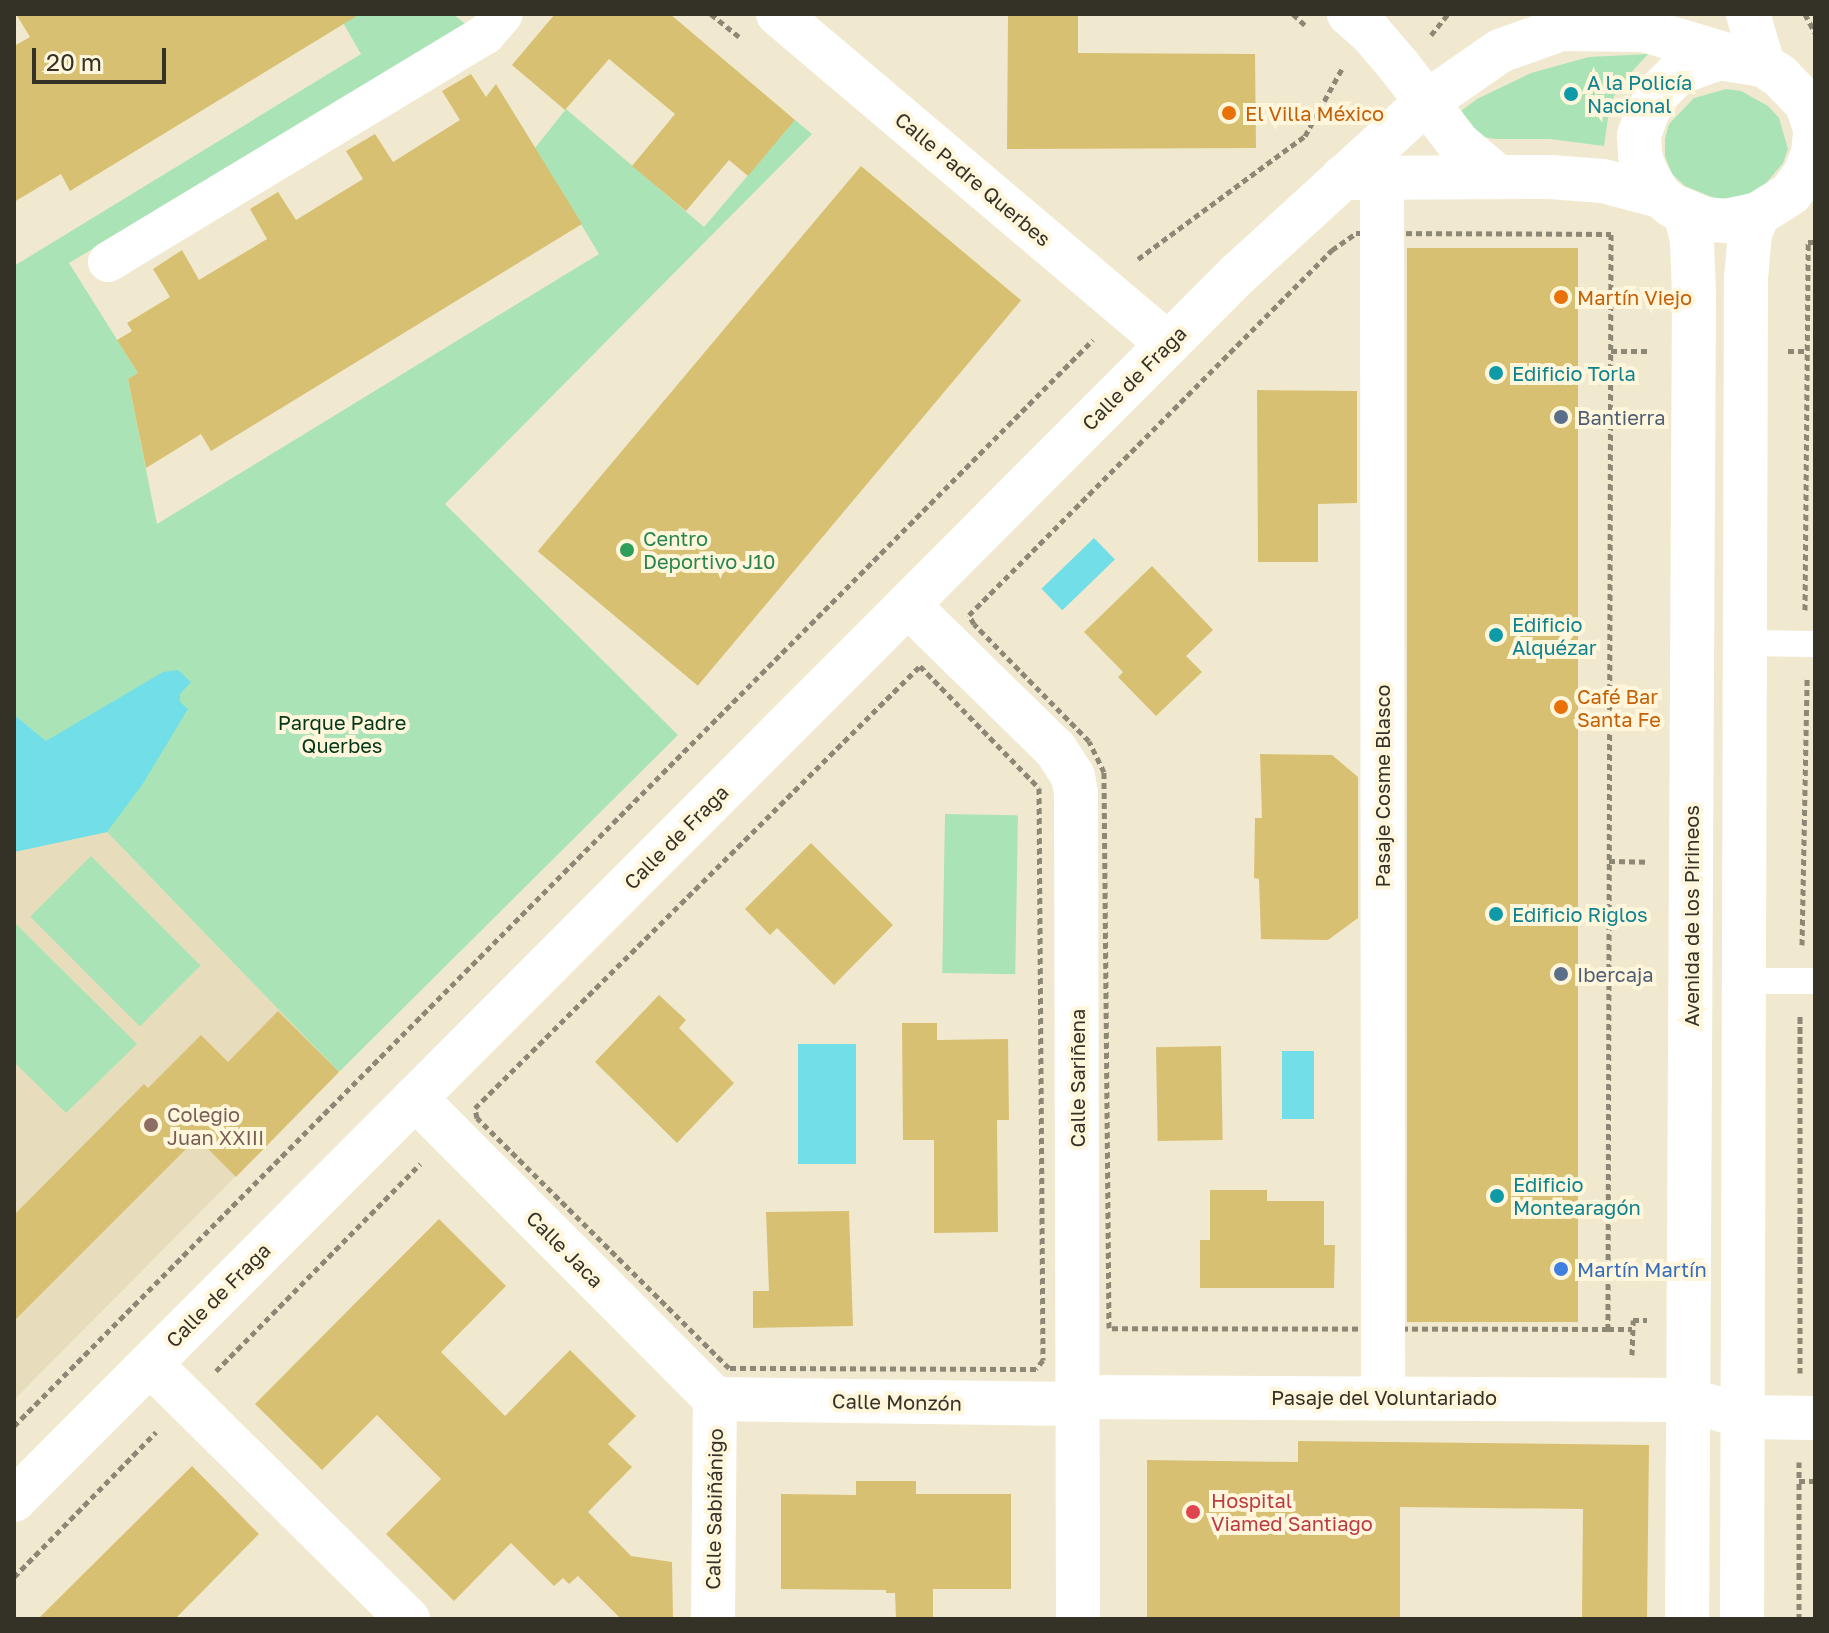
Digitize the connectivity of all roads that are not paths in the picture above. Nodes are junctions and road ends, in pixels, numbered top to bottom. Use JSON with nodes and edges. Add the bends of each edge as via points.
{"nodes":[{"id":1,"x":503,"y":14,"type":"edge"},
{"id":2,"x":778,"y":14,"type":"edge"},
{"id":3,"x":1748,"y":14,"type":"edge"},
{"id":4,"x":1554,"y":22,"type":"edge"},
{"id":5,"x":1332,"y":23,"type":"edge"},
{"id":6,"x":1680,"y":42,"type":"edge"},
{"id":7,"x":1752,"y":62,"type":"junction"},
{"id":8,"x":1425,"y":103,"type":"junction"},
{"id":9,"x":1813,"y":118,"type":"edge"},
{"id":10,"x":1362,"y":177,"type":"junction"},
{"id":11,"x":1498,"y":177,"type":"junction"},
{"id":12,"x":1788,"y":199,"type":"edge"},
{"id":13,"x":1673,"y":204,"type":"junction"},
{"id":14,"x":108,"y":262,"type":"dead end"},
{"id":15,"x":1168,"y":344,"type":"junction"},
{"id":16,"x":908,"y":605,"type":"junction"},
{"id":17,"x":1746,"y":643,"type":"junction"},
{"id":18,"x":1811,"y":644,"type":"edge"},
{"id":19,"x":1746,"y":981,"type":"junction"},
{"id":20,"x":1808,"y":981,"type":"edge"},
{"id":21,"x":415,"y":1098,"type":"junction"},
{"id":22,"x":150,"y":1364,"type":"junction"},
{"id":23,"x":1383,"y":1397,"type":"junction"},
{"id":24,"x":715,"y":1399,"type":"junction"},
{"id":25,"x":1078,"y":1400,"type":"junction"},
{"id":26,"x":1689,"y":1400,"type":"junction"},
{"id":27,"x":1807,"y":1401,"type":"edge"},
{"id":28,"x":1745,"y":1417,"type":"junction"},
{"id":29,"x":14,"y":1500,"type":"edge"},
{"id":30,"x":408,"y":1619,"type":"edge"},
{"id":31,"x":713,"y":1619,"type":"edge"},
{"id":32,"x":1078,"y":1619,"type":"edge"},
{"id":33,"x":1687,"y":1619,"type":"edge"},
{"id":34,"x":1742,"y":1619,"type":"edge"}],
"edges":[{"from":1,"to":14,"type":"street","via":[[486,34]]},
{"from":2,"to":15,"type":"street","name":"Calle Padre Querbes"},
{"from":3,"to":7,"type":"street"},
{"from":4,"to":6,"type":"street","name":"Calle de Fraga"},
{"from":4,"to":8,"type":"street","name":"Calle de Fraga","via":[[1464,73]]},
{"from":5,"to":8,"type":"street","via":[[1399,66]]},
{"from":6,"to":7,"type":"street","via":[[1719,58]]},
{"from":6,"to":13,"type":"street","via":[[1639,135],[1646,173]]},
{"from":7,"to":9,"type":"street","via":[[1795,88]]},
{"from":8,"to":10,"type":"street","name":"Calle de Fraga"},
{"from":8,"to":11,"type":"street","via":[[1458,143]]},
{"from":9,"to":12,"type":"street","via":[[1813,153]]},
{"from":10,"to":11,"type":"street"},
{"from":10,"to":15,"type":"street","name":"Calle de Fraga"},
{"from":10,"to":23,"type":"street","name":"Pasaje Cosme Blasco"},
{"from":11,"to":13,"type":"street","via":[[1603,181]]},
{"from":12,"to":13,"type":"street","via":[[1726,221]]},
{"from":12,"to":17,"type":"street","via":[[1750,233]]},
{"from":13,"to":26,"type":"street","name":"Avenida de los Pirineos","via":[[1692,240],[1694,294]]},
{"from":15,"to":16,"type":"street","name":"Calle de Fraga"},
{"from":16,"to":21,"type":"street","name":"Calle de Fraga"},
{"from":16,"to":25,"type":"street","name":"Calle Sariñena","via":[[1056,750],[1074,784]]},
{"from":17,"to":18,"type":"lane"},
{"from":17,"to":19,"type":"street"},
{"from":19,"to":20,"type":"lane"},
{"from":19,"to":28,"type":"street"},
{"from":21,"to":22,"type":"street","name":"Calle de Fraga"},
{"from":21,"to":24,"type":"street","name":"Calle Jaca"},
{"from":22,"to":29,"type":"street","name":"Calle de Fraga"},
{"from":22,"to":30,"type":"street"},
{"from":23,"to":25,"type":"street","name":"Pasaje del Voluntariado"},
{"from":23,"to":26,"type":"street","name":"Pasaje del Voluntariado"},
{"from":24,"to":25,"type":"street","name":"Calle Monzón"},
{"from":24,"to":31,"type":"street","name":"Calle Sabiñánigo"},
{"from":25,"to":32,"type":"street","name":"Calle Sariñena"},
{"from":26,"to":28,"type":"street","name":"Pasaje del Voluntariado"},
{"from":26,"to":33,"type":"street","name":"Avenida de los Pirineos"},
{"from":27,"to":28,"type":"street","name":"Pasaje del Voluntariado"},
{"from":28,"to":34,"type":"street"}]}
